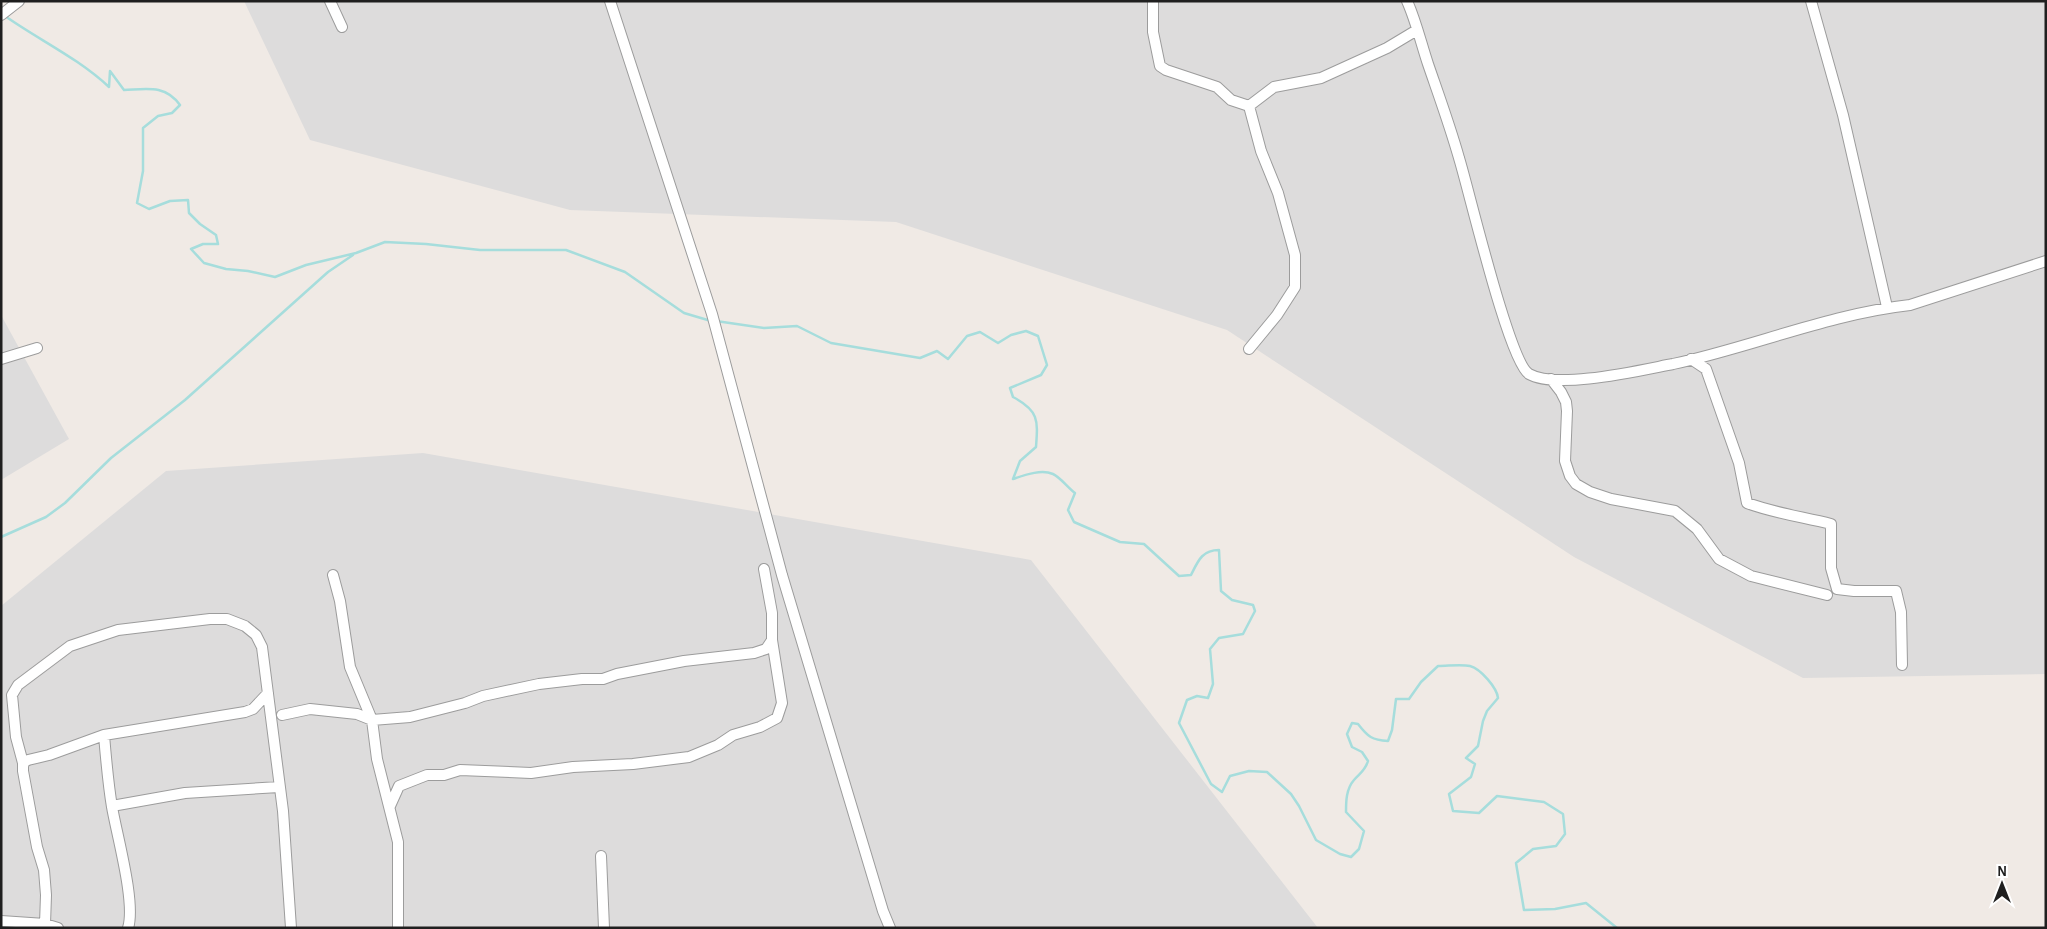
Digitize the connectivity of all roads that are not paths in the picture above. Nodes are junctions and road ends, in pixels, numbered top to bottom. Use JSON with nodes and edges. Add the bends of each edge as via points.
{"nodes":[{"id":1,"x":19,"y":1,"type":"edge"},
{"id":2,"x":330,"y":1,"type":"edge"},
{"id":3,"x":610,"y":1,"type":"edge"},
{"id":4,"x":1153,"y":1,"type":"edge"},
{"id":5,"x":1407,"y":1,"type":"edge"},
{"id":6,"x":1811,"y":1,"type":"edge"},
{"id":7,"x":1,"y":15,"type":"edge"},
{"id":8,"x":342,"y":27,"type":"dead end"},
{"id":9,"x":1417,"y":30,"type":"junction"},
{"id":10,"x":1249,"y":106,"type":"junction"},
{"id":11,"x":2046,"y":261,"type":"edge"},
{"id":12,"x":1887,"y":307,"type":"junction"},
{"id":13,"x":37,"y":348,"type":"dead end"},
{"id":14,"x":1249,"y":349,"type":"dead end"},
{"id":15,"x":1,"y":359,"type":"edge"},
{"id":16,"x":1691,"y":359,"type":"junction"},
{"id":17,"x":1551,"y":379,"type":"junction"},
{"id":18,"x":764,"y":569,"type":"dead end"},
{"id":19,"x":333,"y":575,"type":"dead end"},
{"id":20,"x":1827,"y":596,"type":"dead end"},
{"id":21,"x":772,"y":640,"type":"junction"},
{"id":22,"x":1902,"y":665,"type":"dead end"},
{"id":23,"x":268,"y":693,"type":"junction"},
{"id":24,"x":282,"y":715,"type":"dead end"},
{"id":25,"x":372,"y":720,"type":"junction"},
{"id":26,"x":104,"y":735,"type":"junction"},
{"id":27,"x":23,"y":763,"type":"junction"},
{"id":28,"x":279,"y":787,"type":"junction"},
{"id":29,"x":112,"y":806,"type":"junction"},
{"id":30,"x":390,"y":806,"type":"junction"},
{"id":31,"x":601,"y":856,"type":"dead end"},
{"id":32,"x":1,"y":921,"type":"edge"},
{"id":33,"x":44,"y":924,"type":"junction"},
{"id":34,"x":396,"y":926,"type":"edge"},
{"id":35,"x":58,"y":928,"type":"edge"},
{"id":36,"x":128,"y":928,"type":"edge"},
{"id":37,"x":291,"y":928,"type":"edge"},
{"id":38,"x":604,"y":928,"type":"edge"},
{"id":39,"x":890,"y":928,"type":"edge"}],
"edges":[{"from":1,"to":7,"type":"street"},
{"from":2,"to":8,"type":"street"},
{"from":3,"to":39,"type":"street","via":[[712,314],[797,624]]},
{"from":4,"to":10,"type":"street","via":[[1153,32],[1160,66],[1217,87],[1231,100]]},
{"from":5,"to":9,"type":"street"},
{"from":6,"to":12,"type":"street","via":[[1843,115]]},
{"from":9,"to":10,"type":"street","via":[[1321,78],[1274,87]]},
{"from":9,"to":17,"type":"street","via":[[1459,158],[1511,339],[1525,370]]},
{"from":10,"to":14,"type":"street","via":[[1295,255],[1296,287]]},
{"from":11,"to":12,"type":"street","via":[[1910,305]]},
{"from":12,"to":16,"type":"street"},
{"from":13,"to":15,"type":"street"},
{"from":16,"to":17,"type":"street","via":[[1607,376]]},
{"from":16,"to":22,"type":"street","via":[[1706,369],[1739,463],[1747,503],[1831,524],[1830,568],[1837,589],[1896,591],[1902,612]]},
{"from":17,"to":20,"type":"street","via":[[1566,402],[1565,461],[1576,484],[1611,499],[1675,511],[1697,529],[1720,558],[1745,573]]},
{"from":18,"to":21,"type":"street","via":[[772,614]]},
{"from":19,"to":25,"type":"street","via":[[350,667]]},
{"from":21,"to":25,"type":"street","via":[[766,649],[754,653],[684,661],[603,679],[539,684],[410,717]]},
{"from":21,"to":30,"type":"street","via":[[782,703],[777,718],[760,727],[733,735],[689,757],[531,772],[460,770],[444,775],[427,775],[399,786]]},
{"from":23,"to":26,"type":"street","via":[[253,709],[245,712]]},
{"from":23,"to":27,"type":"street","via":[[262,647],[256,635],[245,626],[227,619],[210,619],[118,630],[70,646],[18,685],[12,695],[13,713]]},
{"from":23,"to":28,"type":"street"},
{"from":24,"to":25,"type":"street","via":[[310,709],[357,714]]},
{"from":25,"to":30,"type":"street","via":[[377,759]]},
{"from":26,"to":27,"type":"street"},
{"from":26,"to":29,"type":"street"},
{"from":27,"to":33,"type":"street","via":[[44,870]]},
{"from":28,"to":29,"type":"street","via":[[185,793]]},
{"from":28,"to":37,"type":"street"},
{"from":29,"to":36,"type":"street","via":[[129,894]]},
{"from":30,"to":34,"type":"street","via":[[398,842]]},
{"from":31,"to":38,"type":"street"},
{"from":32,"to":33,"type":"street"},
{"from":33,"to":35,"type":"street"}]}
